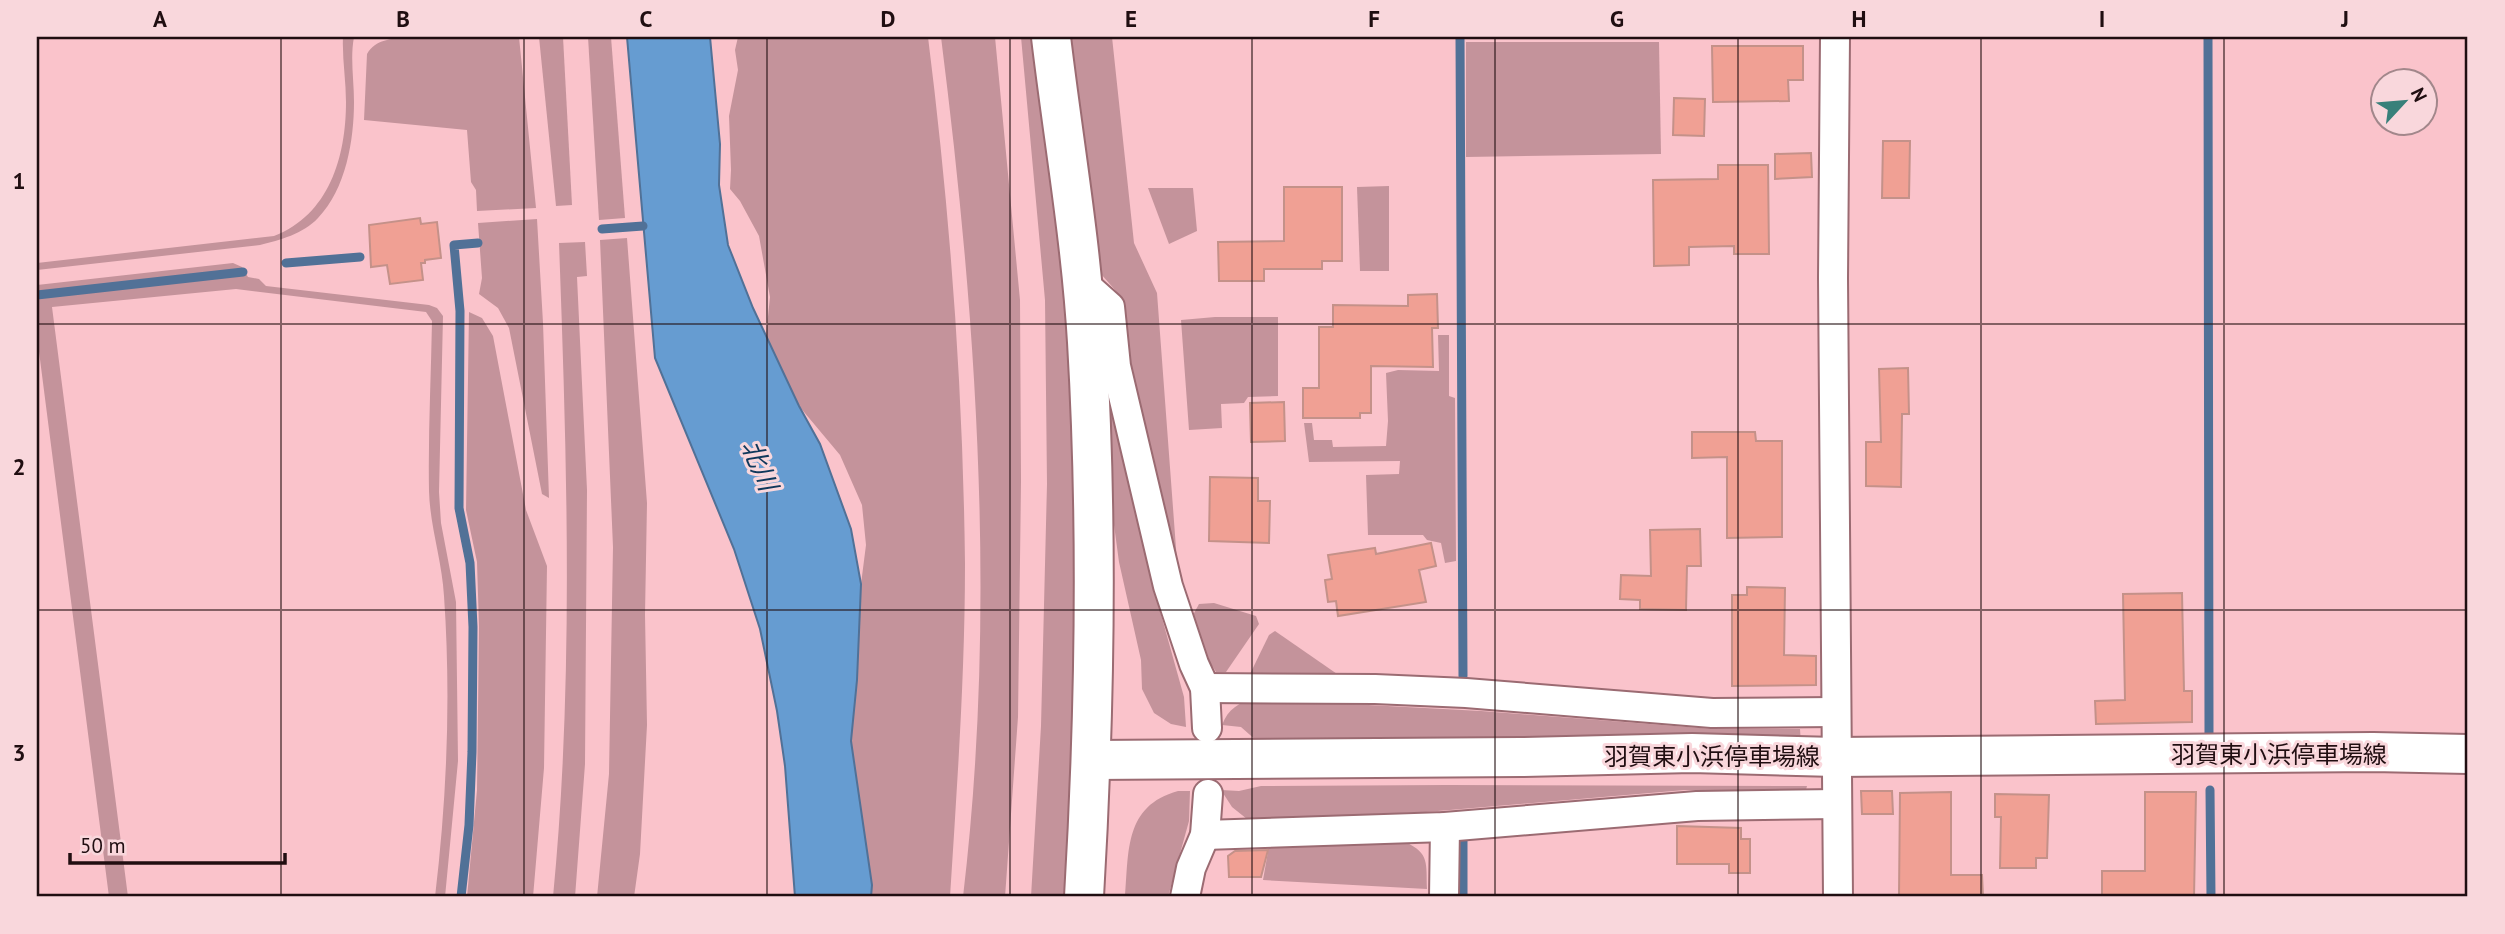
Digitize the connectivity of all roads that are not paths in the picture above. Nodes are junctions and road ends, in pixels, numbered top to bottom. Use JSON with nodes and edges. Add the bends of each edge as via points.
{"nodes":[{"id":1,"x":1051,"y":37,"type":"edge"},
{"id":2,"x":1835,"y":37,"type":"edge"},
{"id":3,"x":1082,"y":282,"type":"junction"},
{"id":4,"x":1205,"y":688,"type":"junction"},
{"id":5,"x":1835,"y":712,"type":"junction"},
{"id":6,"x":1207,"y":728,"type":"dead end"},
{"id":7,"x":2468,"y":754,"type":"edge"},
{"id":8,"x":1835,"y":757,"type":"junction"},
{"id":9,"x":1092,"y":760,"type":"junction"},
{"id":10,"x":1208,"y":794,"type":"dead end"},
{"id":11,"x":1837,"y":804,"type":"junction"},
{"id":12,"x":1445,"y":827,"type":"junction"},
{"id":13,"x":1205,"y":835,"type":"junction"},
{"id":14,"x":1084,"y":897,"type":"edge"},
{"id":15,"x":1185,"y":897,"type":"edge"},
{"id":16,"x":1444,"y":897,"type":"edge"},
{"id":17,"x":1838,"y":897,"type":"edge"}],
"edges":[{"from":1,"to":3,"type":"main road"},
{"from":2,"to":5,"type":"street"},
{"from":3,"to":4,"type":"street","via":[[1110,307],[1116,366],[1168,586]]},
{"from":3,"to":9,"type":"main road","via":[[1096,618]]},
{"from":4,"to":5,"type":"street","via":[[1466,693],[1712,713]]},
{"from":4,"to":6,"type":"street"},
{"from":5,"to":8,"type":"street"},
{"from":7,"to":8,"type":"main road","name":"羽賀東小浜停車場線"},
{"from":8,"to":9,"type":"main road","name":"羽賀東小浜停車場線","via":[[1692,753]]},
{"from":8,"to":11,"type":"street"},
{"from":9,"to":14,"type":"main road"},
{"from":10,"to":13,"type":"street"},
{"from":11,"to":12,"type":"street","via":[[1697,806]]},
{"from":11,"to":17,"type":"street"},
{"from":12,"to":13,"type":"street"},
{"from":12,"to":16,"type":"street"},
{"from":13,"to":15,"type":"street"}]}
